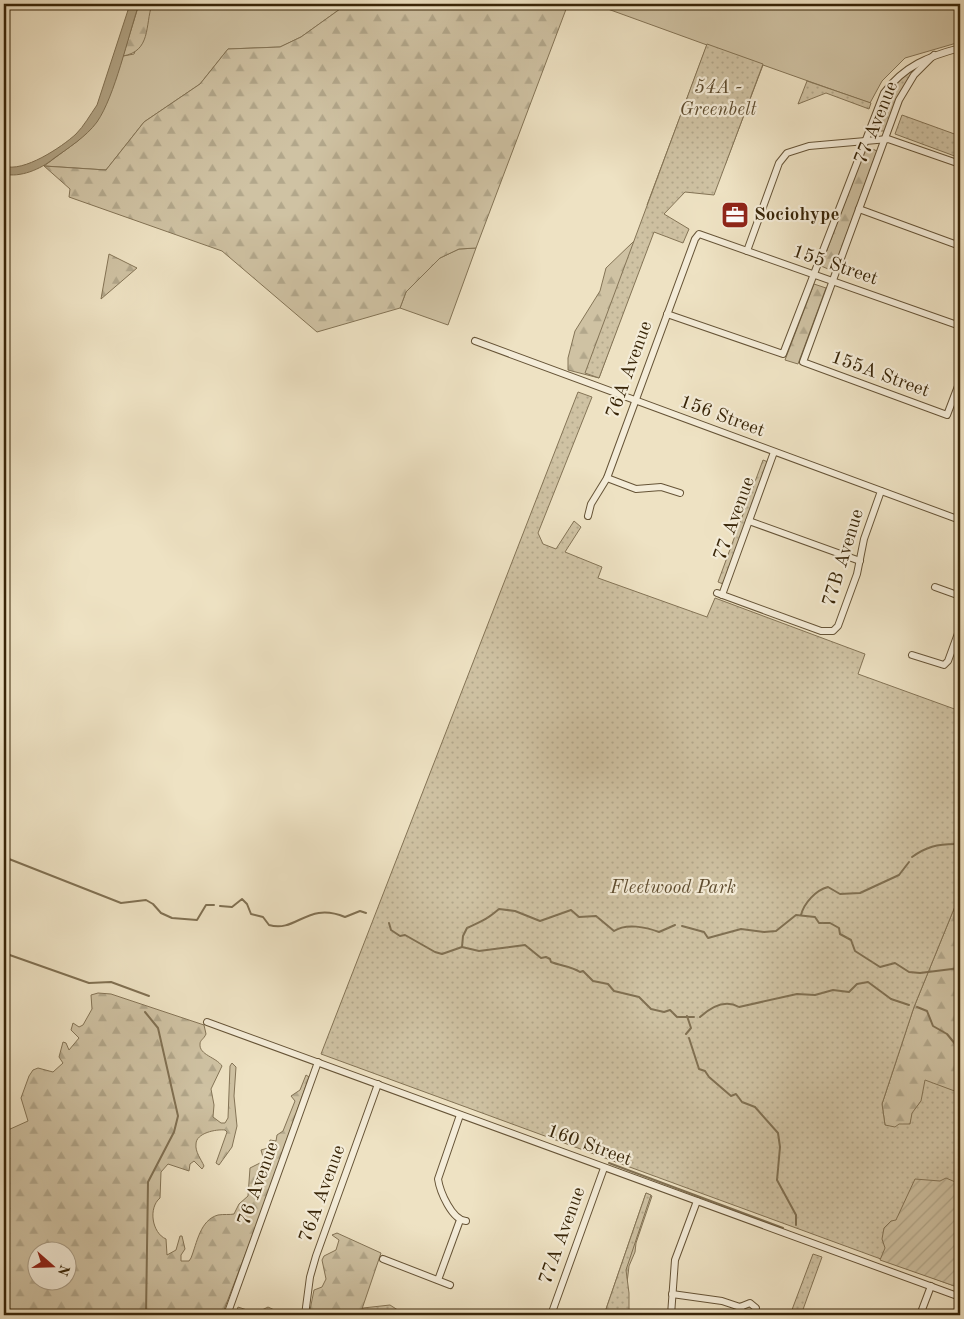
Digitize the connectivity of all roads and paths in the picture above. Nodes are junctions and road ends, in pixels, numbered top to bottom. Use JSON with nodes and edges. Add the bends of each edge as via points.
{"nodes":[{"id":1,"x":960,"y":48,"type":"edge"},
{"id":2,"x":934,"y":55,"type":"junction"},
{"id":3,"x":885,"y":139,"type":"junction"},
{"id":4,"x":865,"y":141,"type":"junction"},
{"id":5,"x":960,"y":164,"type":"edge"},
{"id":6,"x":859,"y":209,"type":"junction"},
{"id":7,"x":699,"y":234,"type":"joint"},
{"id":8,"x":960,"y":246,"type":"edge"},
{"id":9,"x":747,"y":251,"type":"junction"},
{"id":10,"x":815,"y":275,"type":"junction"},
{"id":11,"x":832,"y":280,"type":"junction"},
{"id":12,"x":667,"y":314,"type":"junction"},
{"id":13,"x":960,"y":326,"type":"edge"},
{"id":14,"x":474,"y":341,"type":"dead end"},
{"id":15,"x":803,"y":362,"type":"joint"},
{"id":16,"x":960,"y":381,"type":"edge"},
{"id":17,"x":635,"y":401,"type":"junction"},
{"id":18,"x":774,"y":452,"type":"junction"},
{"id":19,"x":607,"y":478,"type":"junction"},
{"id":20,"x":881,"y":491,"type":"junction"},
{"id":21,"x":680,"y":494,"type":"dead end"},
{"id":22,"x":588,"y":516,"type":"dead end"},
{"id":23,"x":960,"y":520,"type":"edge"},
{"id":24,"x":749,"y":521,"type":"junction"},
{"id":25,"x":860,"y":561,"type":"junction"},
{"id":26,"x":935,"y":587,"type":"dead end"},
{"id":27,"x":960,"y":596,"type":"edge"},
{"id":28,"x":960,"y":628,"type":"edge"},
{"id":29,"x":831,"y":632,"type":"joint"},
{"id":30,"x":912,"y":654,"type":"dead end"},
{"id":31,"x":207,"y":1022,"type":"dead end"},
{"id":32,"x":318,"y":1062,"type":"junction"},
{"id":33,"x":378,"y":1084,"type":"junction"},
{"id":34,"x":460,"y":1115,"type":"junction"},
{"id":35,"x":604,"y":1168,"type":"junction"},
{"id":36,"x":697,"y":1201,"type":"junction"},
{"id":37,"x":383,"y":1259,"type":"dead end"},
{"id":38,"x":438,"y":1280,"type":"junction"},
{"id":39,"x":450,"y":1285,"type":"dead end"},
{"id":40,"x":931,"y":1286,"type":"junction"},
{"id":41,"x":672,"y":1294,"type":"junction"},
{"id":42,"x":960,"y":1297,"type":"edge"},
{"id":43,"x":740,"y":1307,"type":"junction"},
{"id":44,"x":227,"y":1315,"type":"edge"},
{"id":45,"x":305,"y":1315,"type":"edge"},
{"id":46,"x":551,"y":1315,"type":"edge"},
{"id":47,"x":671,"y":1315,"type":"edge"},
{"id":48,"x":744,"y":1315,"type":"edge"},
{"id":49,"x":754,"y":1315,"type":"edge"},
{"id":50,"x":920,"y":1315,"type":"edge"}],
"edges":[{"from":1,"to":2,"type":"street"},
{"from":2,"to":3,"type":"street","name":"77 Avenue","via":[[903,91]]},
{"from":2,"to":4,"type":"street","name":"77 Avenue","via":[[910,67],[890,84],[878,103]]},
{"from":3,"to":4,"type":"street"},
{"from":3,"to":5,"type":"street"},
{"from":3,"to":6,"type":"street","name":"77 Avenue"},
{"from":4,"to":9,"type":"street","via":[[809,146],[785,154]]},
{"from":4,"to":10,"type":"street","name":"77 Avenue"},
{"from":6,"to":8,"type":"street"},
{"from":6,"to":11,"type":"street","name":"77 Avenue"},
{"from":7,"to":9,"type":"street","name":"155 Street"},
{"from":7,"to":12,"type":"street","name":"76A Avenue"},
{"from":9,"to":10,"type":"street","name":"155 Street"},
{"from":10,"to":11,"type":"street","name":"155 Street"},
{"from":10,"to":12,"type":"street","name":"77 Avenue","via":[[783,354]]},
{"from":11,"to":13,"type":"street","name":"155 Street"},
{"from":11,"to":15,"type":"street","name":"77 Avenue"},
{"from":12,"to":17,"type":"street","name":"76A Avenue"},
{"from":14,"to":17,"type":"street","name":"156 Street"},
{"from":15,"to":16,"type":"street","name":"155A Street","via":[[947,415]]},
{"from":17,"to":18,"type":"street","name":"156 Street"},
{"from":17,"to":19,"type":"street","name":"76A Avenue"},
{"from":18,"to":20,"type":"street","name":"156 Street"},
{"from":18,"to":24,"type":"street","name":"77 Avenue"},
{"from":19,"to":21,"type":"street","via":[[636,489],[661,487]]},
{"from":19,"to":22,"type":"street","name":"76A Avenue","via":[[591,504]]},
{"from":20,"to":23,"type":"street","name":"156 Street"},
{"from":20,"to":25,"type":"street","name":"77B Avenue"},
{"from":24,"to":25,"type":"street"},
{"from":24,"to":29,"type":"street","name":"77 Avenue","via":[[719,594]]},
{"from":25,"to":29,"type":"street","name":"77B Avenue","via":[[838,626]]},
{"from":26,"to":27,"type":"street"},
{"from":28,"to":30,"type":"street","via":[[944,664]]},
{"from":31,"to":32,"type":"street","name":"160 Street"},
{"from":32,"to":33,"type":"street","name":"160 Street"},
{"from":32,"to":44,"type":"street","name":"76 Avenue"},
{"from":33,"to":34,"type":"street","name":"160 Street"},
{"from":33,"to":45,"type":"street","name":"76A Avenue","via":[[316,1256]]},
{"from":34,"to":35,"type":"street","name":"160 Street"},
{"from":34,"to":38,"type":"street","via":[[438,1179],[455,1216],[463,1220]]},
{"from":35,"to":36,"type":"street","name":"160 Street"},
{"from":35,"to":46,"type":"street","name":"77A Avenue"},
{"from":36,"to":40,"type":"street","name":"160 Street"},
{"from":36,"to":41,"type":"street","via":[[675,1260]]},
{"from":37,"to":38,"type":"street"},
{"from":38,"to":39,"type":"street"},
{"from":40,"to":42,"type":"street","name":"160 Street"},
{"from":40,"to":50,"type":"street"},
{"from":41,"to":43,"type":"street","via":[[722,1301]]},
{"from":41,"to":47,"type":"street"},
{"from":43,"to":48,"type":"street"},
{"from":43,"to":49,"type":"street","via":[[752,1304],[756,1310]]}]}
